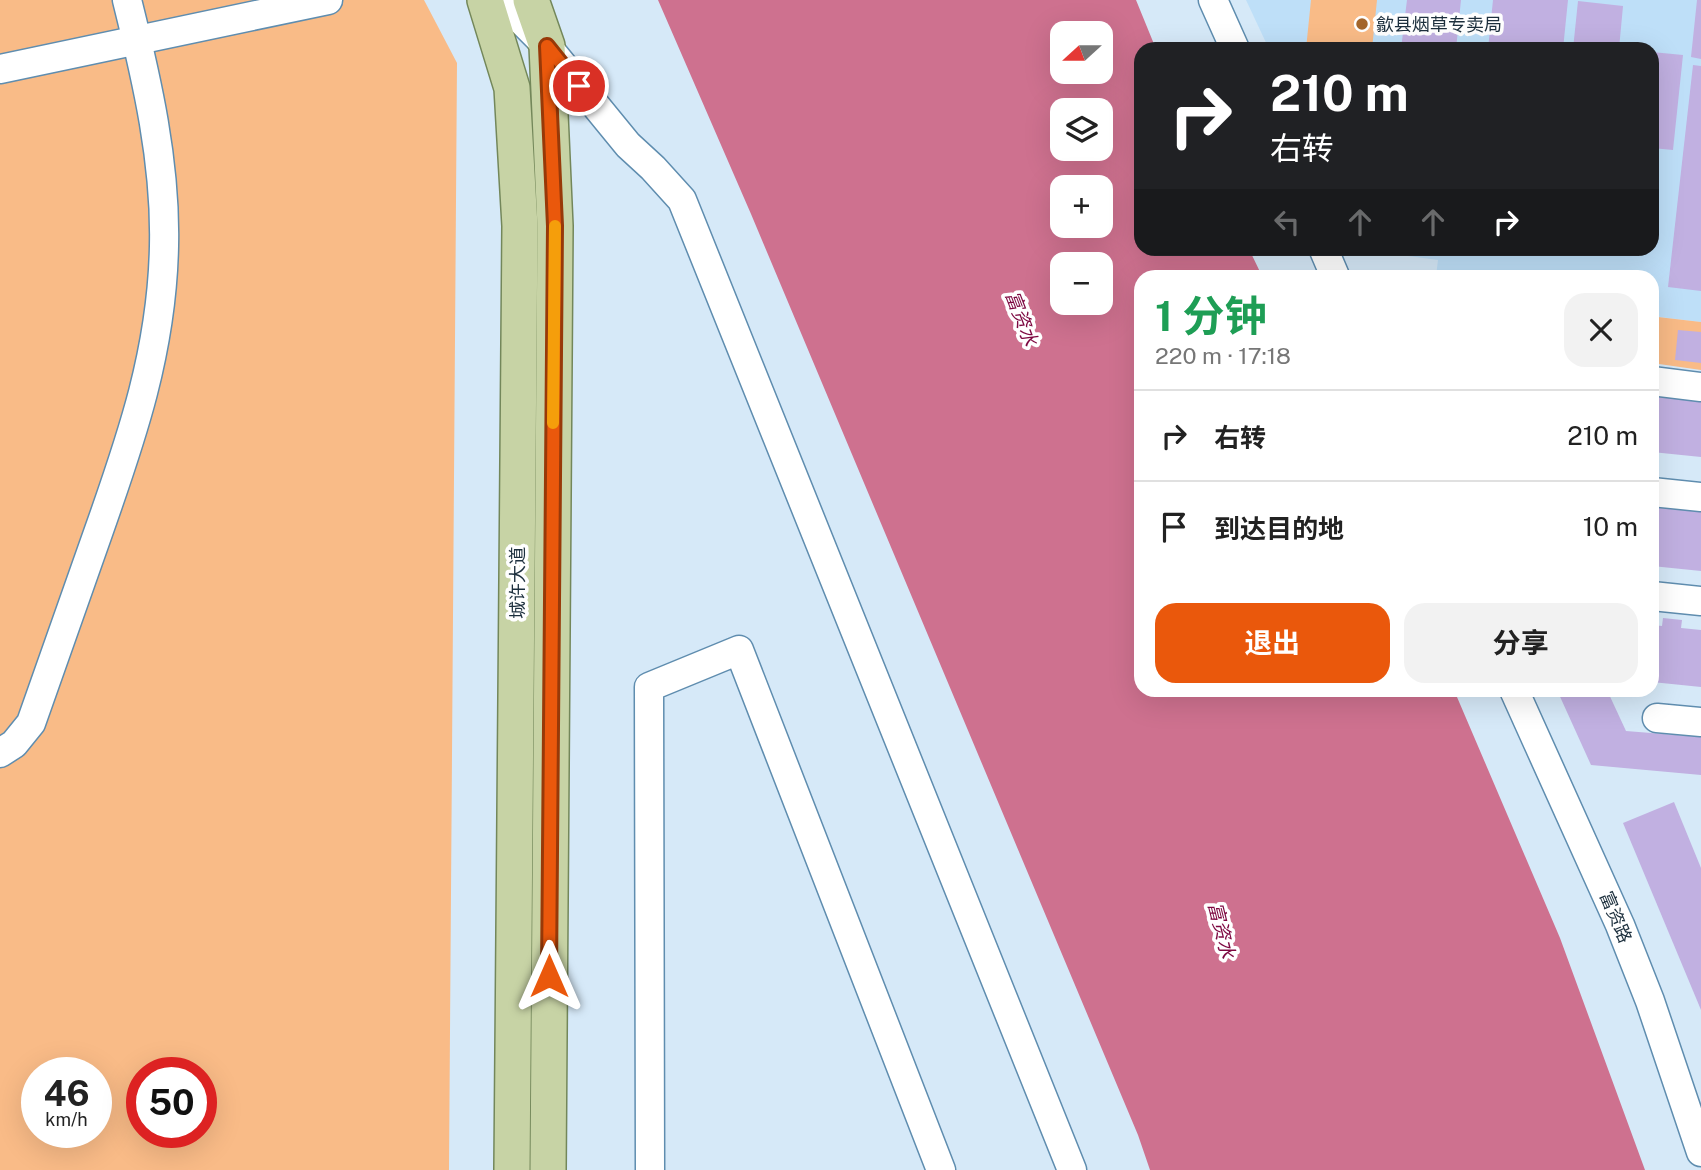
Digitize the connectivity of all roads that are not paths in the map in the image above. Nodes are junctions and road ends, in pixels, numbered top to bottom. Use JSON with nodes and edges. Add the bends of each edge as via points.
{"nodes":[{"id":1,"x":127,"y":0,"type":"edge"},
{"id":2,"x":322,"y":0,"type":"edge"},
{"id":3,"x":485,"y":0,"type":"edge"},
{"id":4,"x":502,"y":0,"type":"edge"},
{"id":5,"x":531,"y":0,"type":"edge"},
{"id":6,"x":1213,"y":0,"type":"edge"},
{"id":7,"x":243,"y":9,"type":"edge"},
{"id":8,"x":137,"y":40,"type":"junction"},
{"id":9,"x":1232,"y":42,"type":"edge"},
{"id":10,"x":547,"y":46,"type":"junction"},
{"id":11,"x":0,"y":69,"type":"edge"},
{"id":12,"x":1659,"y":382,"type":"edge"},
{"id":13,"x":1701,"y":387,"type":"edge"},
{"id":14,"x":1659,"y":493,"type":"edge"},
{"id":15,"x":1701,"y":497,"type":"edge"},
{"id":16,"x":1659,"y":597,"type":"edge"},
{"id":17,"x":1701,"y":601,"type":"edge"},
{"id":18,"x":1517,"y":697,"type":"edge"},
{"id":19,"x":1657,"y":718,"type":"dead end"},
{"id":20,"x":1701,"y":722,"type":"edge"},
{"id":21,"x":0,"y":753,"type":"edge"},
{"id":22,"x":1701,"y":1152,"type":"edge"},
{"id":23,"x":512,"y":1170,"type":"edge"},
{"id":24,"x":548,"y":1170,"type":"edge"},
{"id":25,"x":650,"y":1170,"type":"edge"},
{"id":26,"x":941,"y":1170,"type":"edge"},
{"id":27,"x":1072,"y":1170,"type":"edge"}],
"edges":[{"from":1,"to":8,"type":"street"},
{"from":2,"to":7,"type":"street"},
{"from":3,"to":23,"type":"main road","name":"城许大道","via":[[512,88],[520,226]]},
{"from":4,"to":10,"type":"street"},
{"from":5,"to":10,"type":"main road","name":"城许大道"},
{"from":6,"to":9,"type":"street"},
{"from":7,"to":8,"type":"street"},
{"from":8,"to":11,"type":"street"},
{"from":8,"to":21,"type":"street","via":[[163,195],[161,298],[154,350],[126,453],[30,723],[14,744]]},
{"from":10,"to":24,"type":"main road","name":"城许大道","via":[[555,226]]},
{"from":10,"to":27,"type":"street","via":[[628,145],[682,200]]},
{"from":12,"to":13,"type":"street"},
{"from":14,"to":15,"type":"street"},
{"from":16,"to":17,"type":"street"},
{"from":18,"to":22,"type":"street","name":"富资路","via":[[1619,925]]},
{"from":19,"to":20,"type":"street"},
{"from":25,"to":26,"type":"street","via":[[649,687],[739,650]]}]}
